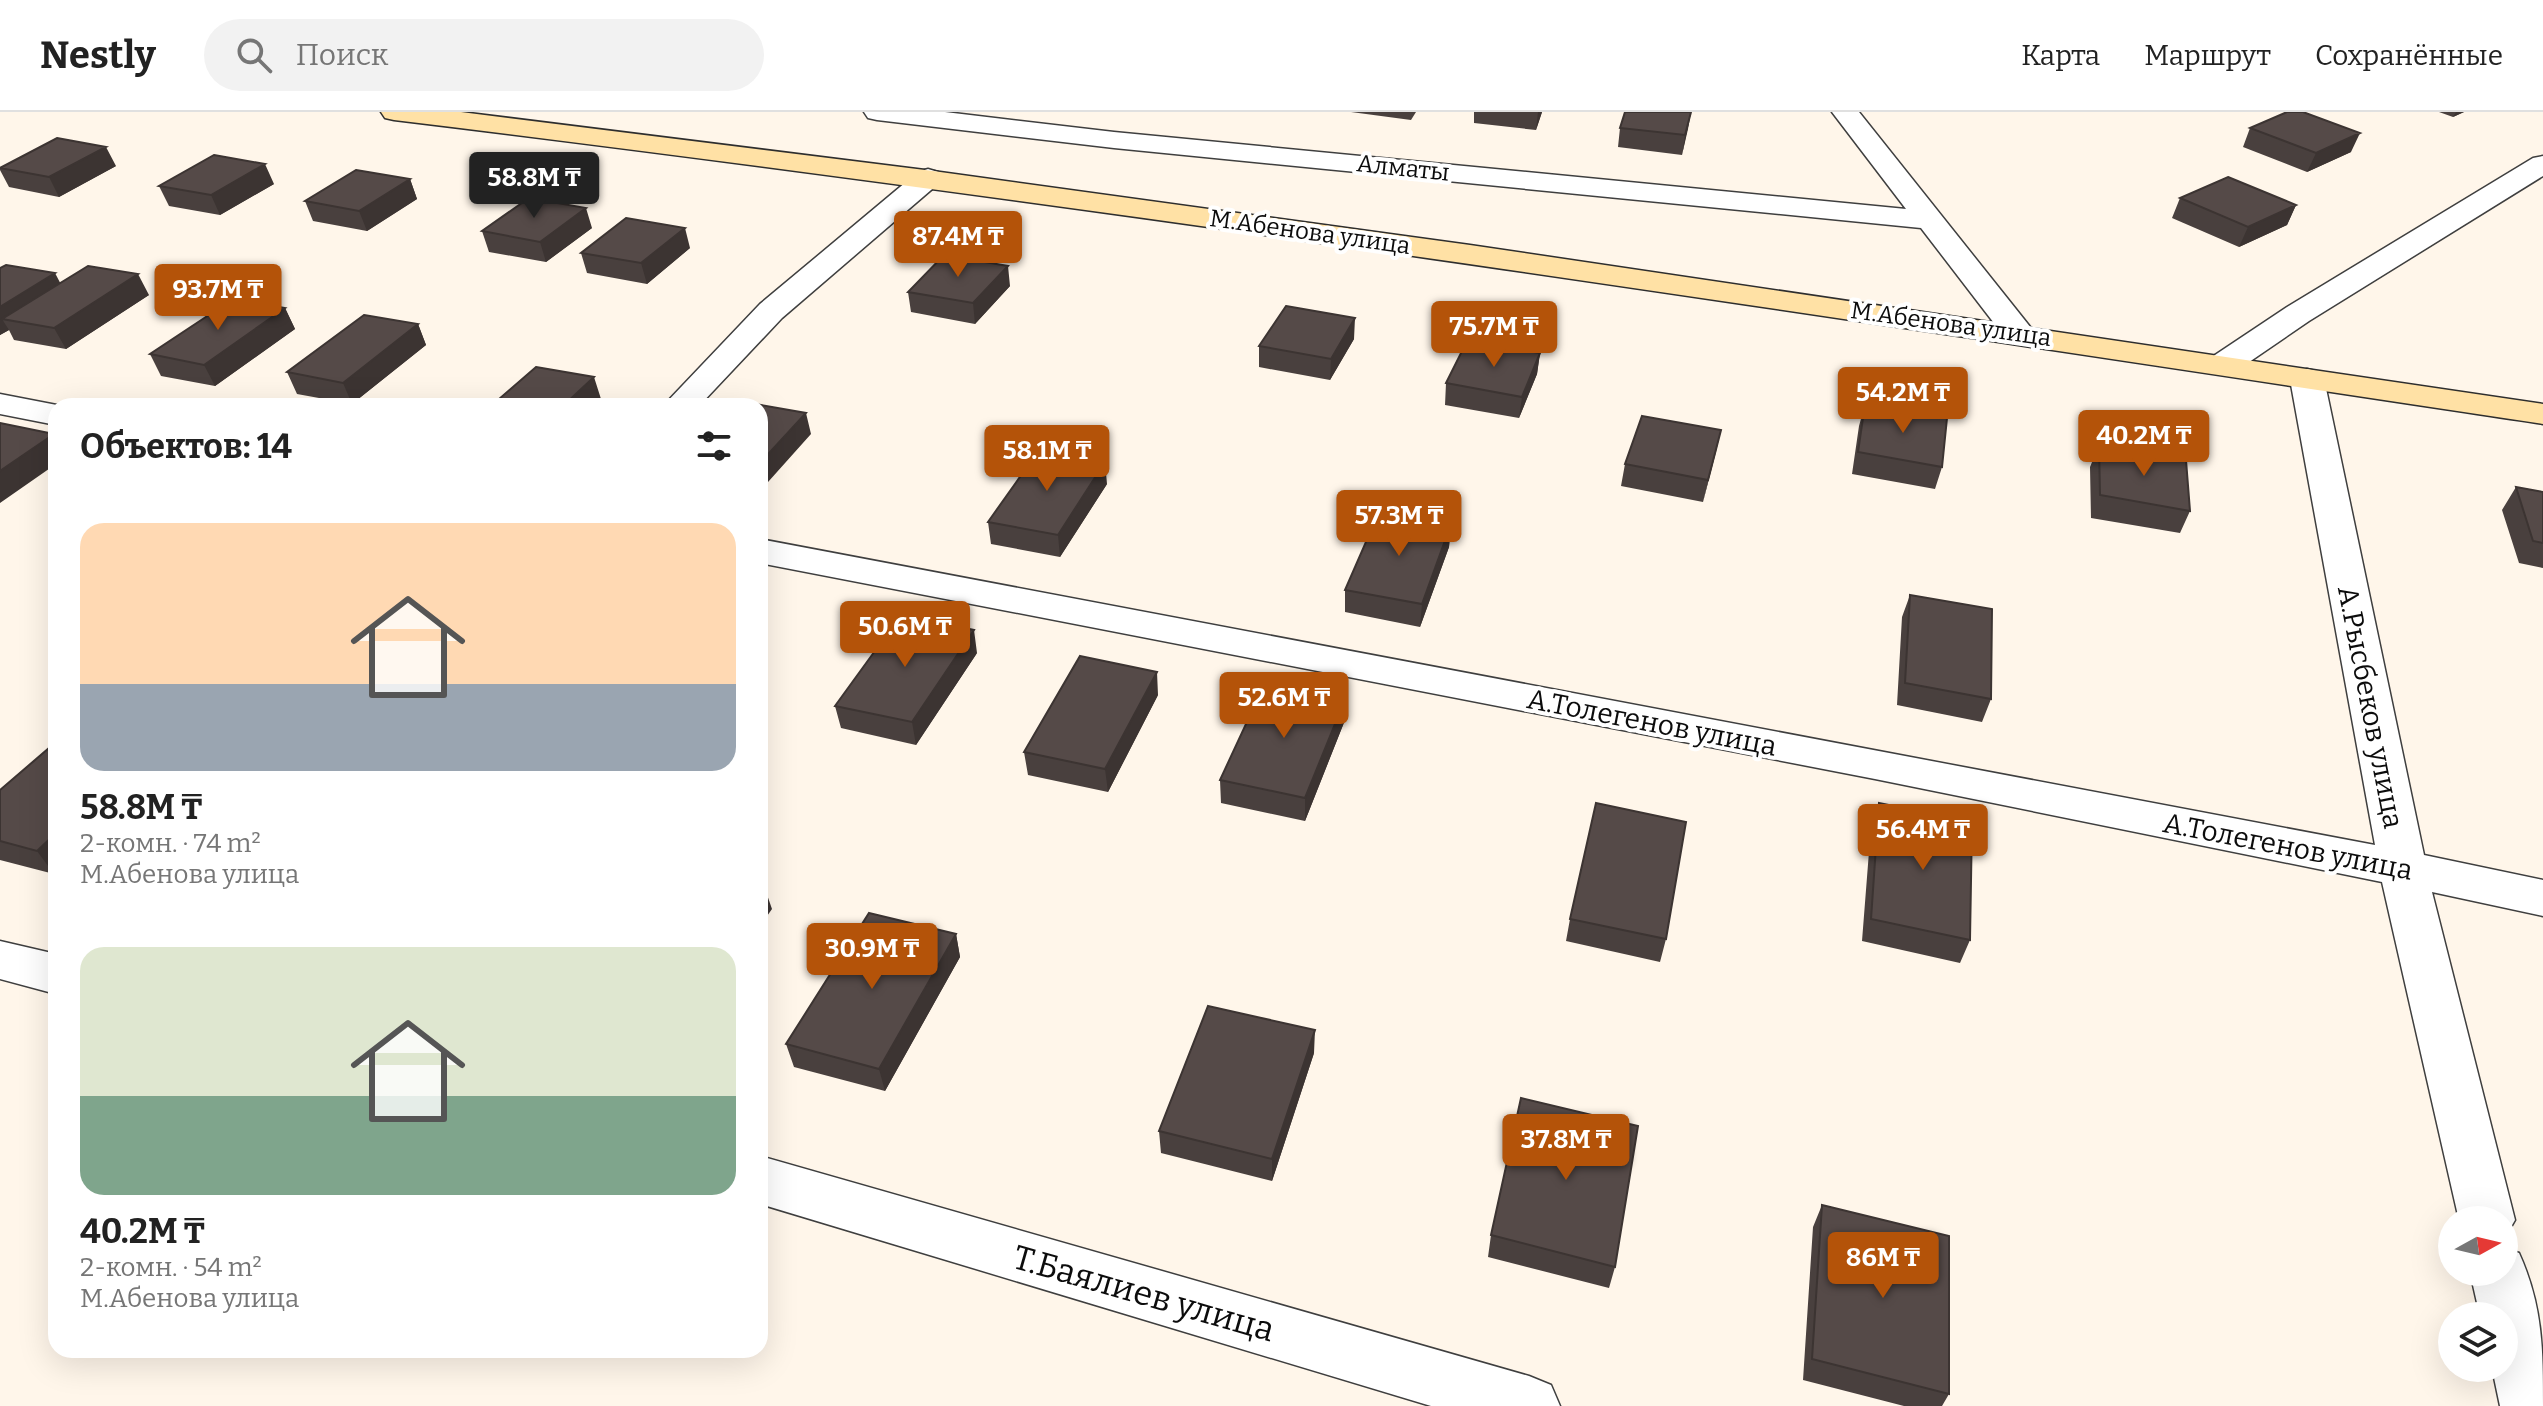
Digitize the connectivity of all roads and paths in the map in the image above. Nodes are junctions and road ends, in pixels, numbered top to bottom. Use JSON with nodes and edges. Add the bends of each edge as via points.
{"nodes":[{"id":1,"x":394,"y":112,"type":"edge"},
{"id":2,"x":877,"y":112,"type":"edge"},
{"id":3,"x":1845,"y":112,"type":"edge"},
{"id":4,"x":2543,"y":164,"type":"edge"},
{"id":5,"x":928,"y":178,"type":"junction"},
{"id":6,"x":1930,"y":220,"type":"junction"},
{"id":7,"x":2019,"y":333,"type":"junction"},
{"id":8,"x":2224,"y":364,"type":"junction"},
{"id":9,"x":2307,"y":379,"type":"junction"},
{"id":10,"x":688,"y":398,"type":"edge"},
{"id":11,"x":0,"y":404,"type":"edge"},
{"id":12,"x":48,"y":413,"type":"edge"},
{"id":13,"x":2543,"y":414,"type":"edge"},
{"id":14,"x":768,"y":553,"type":"edge"},
{"id":15,"x":2403,"y":869,"type":"junction"},
{"id":16,"x":2543,"y":898,"type":"edge"},
{"id":17,"x":0,"y":960,"type":"edge"},
{"id":18,"x":48,"y":972,"type":"edge"},
{"id":19,"x":768,"y":1182,"type":"edge"},
{"id":20,"x":2484,"y":1206,"type":"edge"},
{"id":21,"x":2502,"y":1286,"type":"edge"},
{"id":22,"x":1529,"y":1406,"type":"edge"},
{"id":23,"x":2531,"y":1406,"type":"edge"}],
"edges":[{"from":1,"to":5,"type":"main road","name":"М.Абенова улица"},
{"from":2,"to":6,"type":"street","name":"Алматы"},
{"from":3,"to":6,"type":"street"},
{"from":4,"to":8,"type":"street"},
{"from":5,"to":7,"type":"main road","name":"М.Абенова улица"},
{"from":5,"to":10,"type":"street","via":[[771,311]]},
{"from":6,"to":7,"type":"street"},
{"from":7,"to":8,"type":"main road","name":"М.Абенова улица"},
{"from":8,"to":9,"type":"main road","name":"М.Абенова улица"},
{"from":9,"to":13,"type":"main road","name":"М.Абенова улица"},
{"from":9,"to":15,"type":"street","name":"А.Рысбеков улица"},
{"from":11,"to":12,"type":"street"},
{"from":14,"to":15,"type":"street","name":"А.Толегенов улица"},
{"from":15,"to":16,"type":"street","name":"А.Толегенов улица"},
{"from":15,"to":20,"type":"street","name":"А.Рысбеков улица"},
{"from":17,"to":18,"type":"street"},
{"from":19,"to":22,"type":"street","name":"Т.Баялиев улица"},
{"from":21,"to":23,"type":"street"}]}
